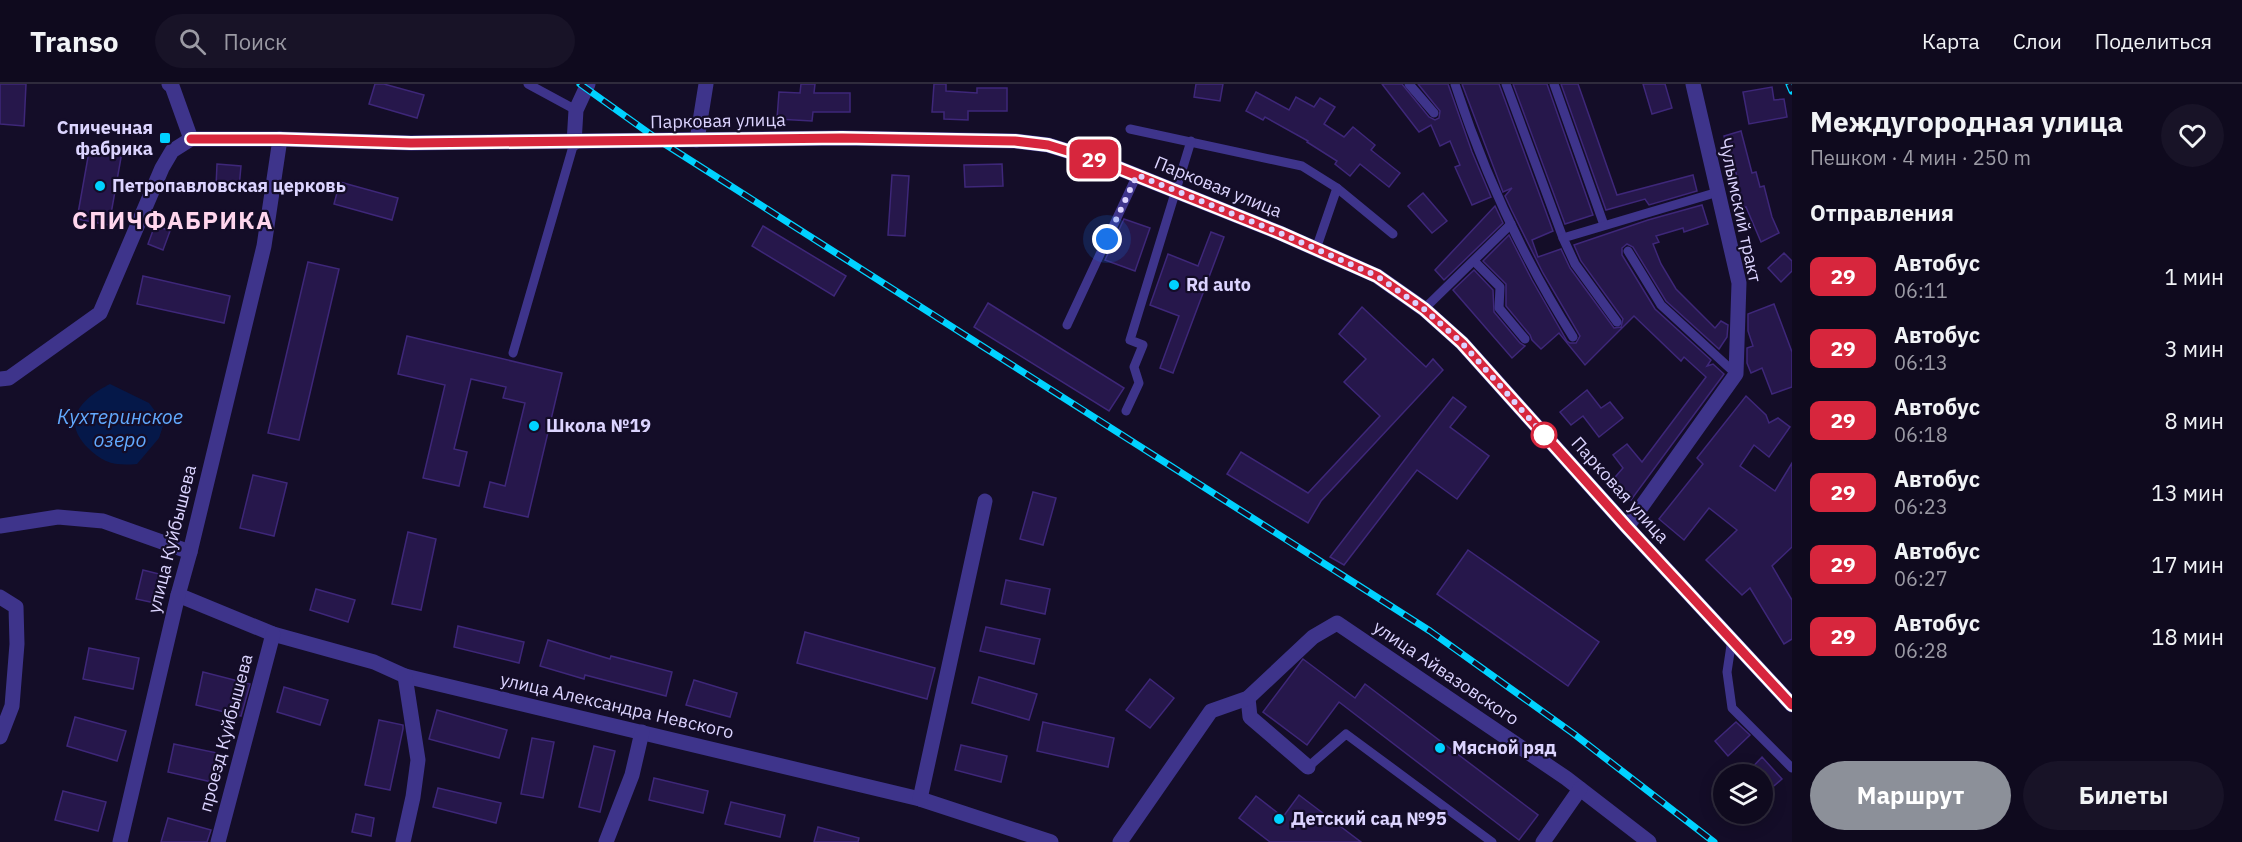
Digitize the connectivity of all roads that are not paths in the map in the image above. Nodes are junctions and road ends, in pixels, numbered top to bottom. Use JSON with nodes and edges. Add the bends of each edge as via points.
{"nodes":[{"id":1,"x":169,"y":84,"type":"edge"},
{"id":2,"x":528,"y":84,"type":"edge"},
{"id":3,"x":588,"y":84,"type":"edge"},
{"id":4,"x":706,"y":84,"type":"edge"},
{"id":5,"x":1409,"y":84,"type":"edge"},
{"id":6,"x":1455,"y":84,"type":"edge"},
{"id":7,"x":1506,"y":84,"type":"edge"},
{"id":8,"x":1554,"y":84,"type":"edge"},
{"id":9,"x":1693,"y":84,"type":"edge"},
{"id":10,"x":543,"y":88,"type":"edge"},
{"id":11,"x":576,"y":110,"type":"junction"},
{"id":12,"x":1434,"y":113,"type":"dead end"},
{"id":13,"x":1130,"y":129,"type":"dead end"},
{"id":14,"x":191,"y":139,"type":"junction"},
{"id":15,"x":280,"y":139,"type":"junction"},
{"id":16,"x":697,"y":140,"type":"junction"},
{"id":17,"x":1191,"y":141,"type":"junction"},
{"id":18,"x":574,"y":143,"type":"junction"},
{"id":19,"x":1137,"y":175,"type":"junction"},
{"id":20,"x":1338,"y":188,"type":"junction"},
{"id":21,"x":1176,"y":191,"type":"junction"},
{"id":22,"x":1718,"y":192,"type":"junction"},
{"id":23,"x":1511,"y":224,"type":"junction"},
{"id":24,"x":1604,"y":225,"type":"junction"},
{"id":25,"x":1393,"y":234,"type":"dead end"},
{"id":26,"x":1563,"y":238,"type":"junction"},
{"id":27,"x":1316,"y":249,"type":"junction"},
{"id":28,"x":1628,"y":250,"type":"dead end"},
{"id":29,"x":1474,"y":261,"type":"junction"},
{"id":30,"x":1424,"y":309,"type":"junction"},
{"id":31,"x":1617,"y":321,"type":"dead end"},
{"id":32,"x":1067,"y":325,"type":"dead end"},
{"id":33,"x":1573,"y":337,"type":"dead end"},
{"id":34,"x":1525,"y":339,"type":"dead end"},
{"id":35,"x":513,"y":353,"type":"dead end"},
{"id":36,"x":1736,"y":374,"type":"junction"},
{"id":37,"x":0,"y":378,"type":"edge"},
{"id":38,"x":1126,"y":411,"type":"dead end"},
{"id":39,"x":985,"y":501,"type":"dead end"},
{"id":40,"x":0,"y":526,"type":"edge"},
{"id":41,"x":1627,"y":527,"type":"junction"},
{"id":42,"x":190,"y":552,"type":"junction"},
{"id":43,"x":178,"y":595,"type":"junction"},
{"id":44,"x":0,"y":597,"type":"edge"},
{"id":45,"x":273,"y":634,"type":"junction"},
{"id":46,"x":1732,"y":639,"type":"junction"},
{"id":47,"x":405,"y":676,"type":"junction"},
{"id":48,"x":1248,"y":698,"type":"junction"},
{"id":49,"x":1792,"y":705,"type":"edge"},
{"id":50,"x":642,"y":732,"type":"junction"},
{"id":51,"x":0,"y":737,"type":"edge"},
{"id":52,"x":1308,"y":767,"type":"joint"},
{"id":53,"x":1792,"y":768,"type":"edge"},
{"id":54,"x":1580,"y":789,"type":"junction"},
{"id":55,"x":920,"y":799,"type":"junction"},
{"id":56,"x":120,"y":842,"type":"edge"},
{"id":57,"x":218,"y":842,"type":"edge"},
{"id":58,"x":403,"y":842,"type":"edge"},
{"id":59,"x":606,"y":842,"type":"edge"},
{"id":60,"x":1051,"y":842,"type":"edge"},
{"id":61,"x":1120,"y":842,"type":"edge"},
{"id":62,"x":1492,"y":842,"type":"edge"},
{"id":63,"x":1543,"y":842,"type":"edge"},
{"id":64,"x":1649,"y":842,"type":"edge"}],
"edges":[{"from":1,"to":14,"type":"street"},
{"from":2,"to":10,"type":"lane"},
{"from":3,"to":11,"type":"street"},
{"from":4,"to":16,"type":"street"},
{"from":5,"to":12,"type":"lane"},
{"from":6,"to":23,"type":"lane"},
{"from":7,"to":26,"type":"lane"},
{"from":8,"to":24,"type":"lane"},
{"from":9,"to":22,"type":"street","name":"Чулымский тракт"},
{"from":10,"to":11,"type":"lane"},
{"from":11,"to":18,"type":"street"},
{"from":13,"to":17,"type":"lane"},
{"from":14,"to":15,"type":"street","name":"Парковая улица"},
{"from":14,"to":37,"type":"street","via":[[172,152],[162,168],[99,313],[9,378]]},
{"from":15,"to":18,"type":"street","name":"Парковая улица"},
{"from":15,"to":42,"type":"street","name":"улица Куйбышева","via":[[264,246]]},
{"from":16,"to":18,"type":"street","name":"Парковая улица"},
{"from":16,"to":19,"type":"street","name":"Парковая улица","via":[[1015,141],[1048,145]]},
{"from":17,"to":20,"type":"lane","via":[[1302,166]]},
{"from":17,"to":21,"type":"lane"},
{"from":18,"to":35,"type":"lane"},
{"from":19,"to":21,"type":"street","name":"Парковая улица"},
{"from":19,"to":32,"type":"lane"},
{"from":20,"to":25,"type":"lane"},
{"from":20,"to":27,"type":"lane"},
{"from":21,"to":27,"type":"street","name":"Парковая улица"},
{"from":21,"to":38,"type":"lane","via":[[1130,340],[1143,345],[1134,367],[1139,383]]},
{"from":22,"to":24,"type":"lane"},
{"from":22,"to":36,"type":"street","name":"Чулымский тракт","via":[[1738,283]]},
{"from":23,"to":29,"type":"lane"},
{"from":23,"to":33,"type":"lane"},
{"from":24,"to":26,"type":"lane"},
{"from":26,"to":31,"type":"lane","via":[[1575,264]]},
{"from":27,"to":30,"type":"street","name":"Парковая улица","via":[[1377,276]]},
{"from":28,"to":36,"type":"lane","via":[[1661,305]]},
{"from":29,"to":30,"type":"lane"},
{"from":29,"to":34,"type":"lane","via":[[1500,287],[1499,308]]},
{"from":30,"to":41,"type":"street","name":"Парковая улица","via":[[1462,343]]},
{"from":36,"to":41,"type":"street"},
{"from":39,"to":55,"type":"street"},
{"from":40,"to":42,"type":"street","via":[[58,518],[103,521]]},
{"from":41,"to":46,"type":"street","name":"Парковая улица"},
{"from":42,"to":43,"type":"street","name":"улица Куйбышева"},
{"from":43,"to":45,"type":"street","name":"улица Александра Невского"},
{"from":43,"to":56,"type":"street","name":"улица Куйбышева"},
{"from":44,"to":51,"type":"street","via":[[16,607],[17,644],[12,706]]},
{"from":45,"to":47,"type":"street","name":"улица Александра Невского","via":[[374,662]]},
{"from":45,"to":57,"type":"street","name":"проезд Куйбышева"},
{"from":46,"to":49,"type":"street","name":"Парковая улица"},
{"from":46,"to":53,"type":"lane","via":[[1726,672],[1732,708]]},
{"from":47,"to":50,"type":"street","name":"улица Александра Невского"},
{"from":47,"to":58,"type":"street","via":[[418,760]]},
{"from":48,"to":52,"type":"street","via":[[1250,717]]},
{"from":48,"to":54,"type":"street","name":"улица Айвазовского","via":[[1313,637],[1337,623]]},
{"from":48,"to":61,"type":"street","via":[[1211,711]]},
{"from":50,"to":55,"type":"street","name":"улица Александра Невского"},
{"from":50,"to":59,"type":"street","via":[[632,775]]},
{"from":52,"to":62,"type":"lane","via":[[1346,734]]},
{"from":54,"to":63,"type":"street"},
{"from":54,"to":64,"type":"street","name":"улица Айвазовского"},
{"from":55,"to":60,"type":"street","name":"улица Александра Невского"}]}
